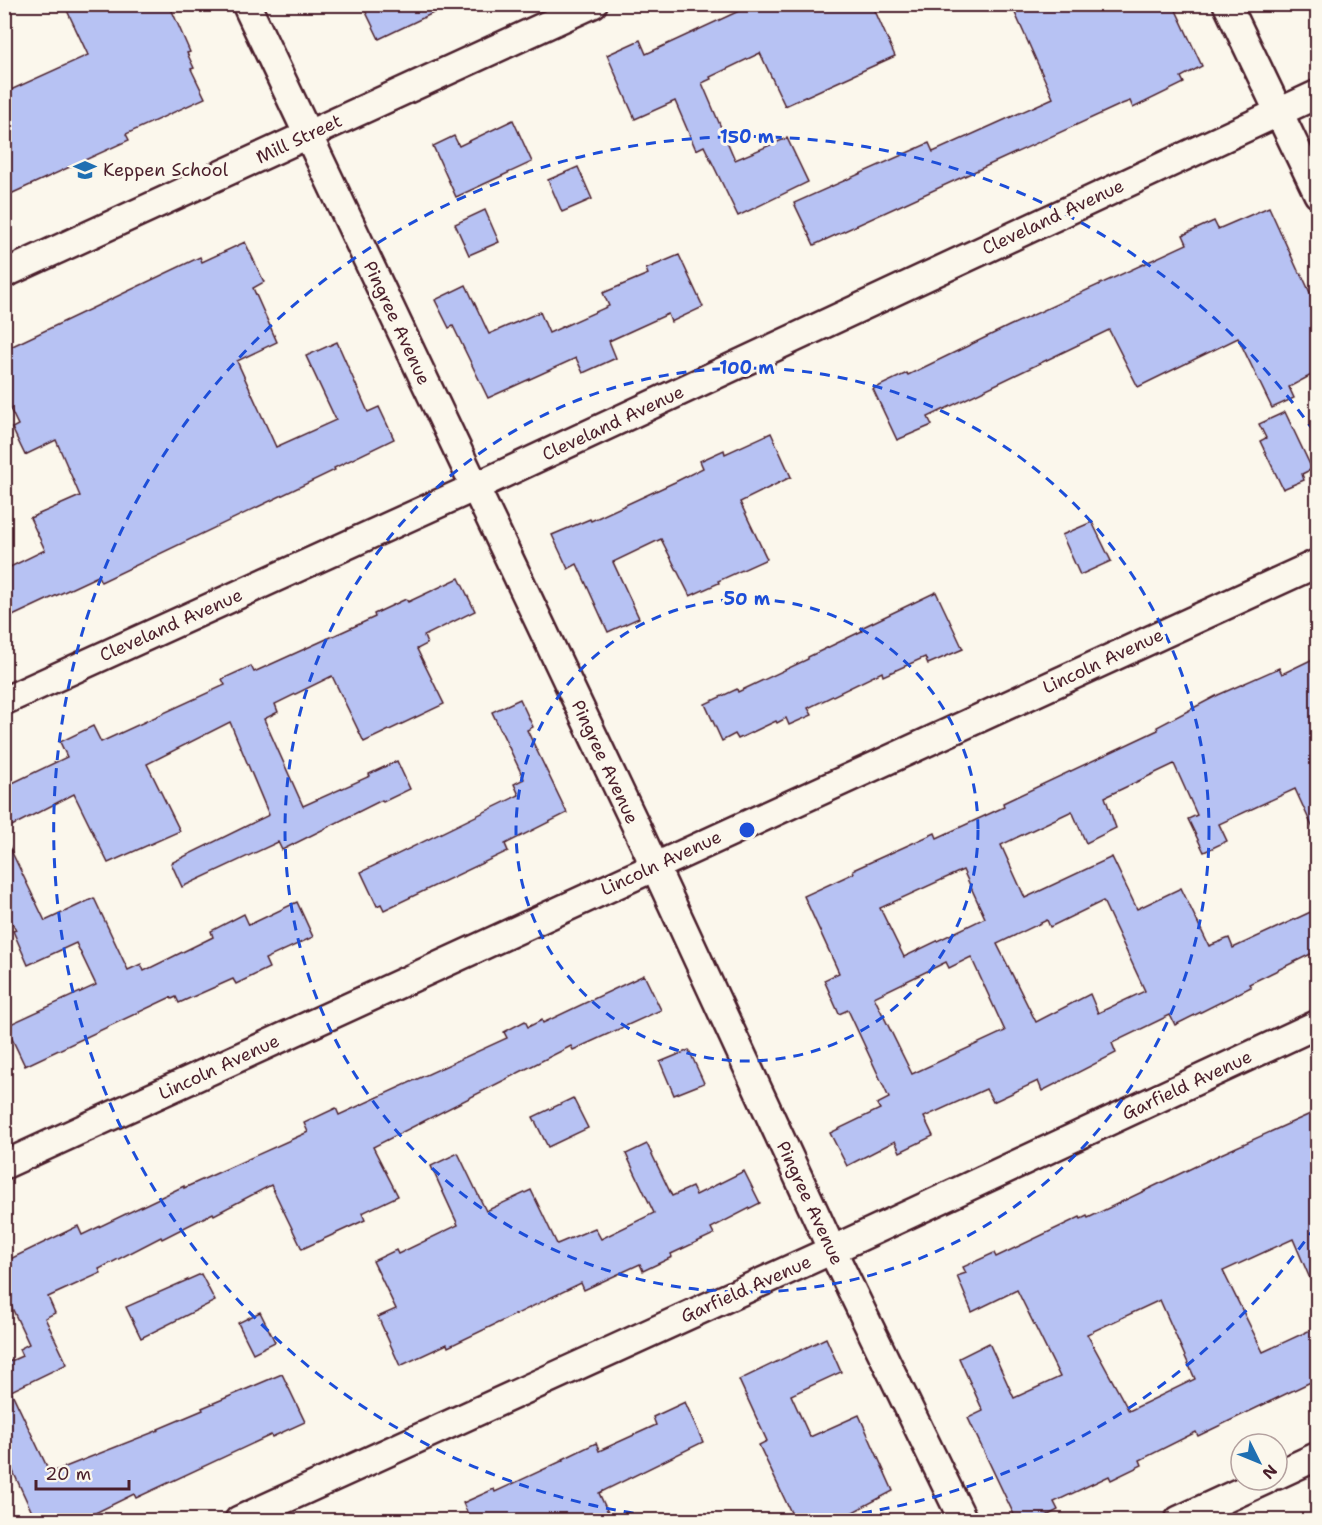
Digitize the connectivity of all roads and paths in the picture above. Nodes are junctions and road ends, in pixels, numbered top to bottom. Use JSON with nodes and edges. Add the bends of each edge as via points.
{"nodes":[{"id":1,"x":246,"y":4,"type":"edge"},
{"id":2,"x":593,"y":4,"type":"edge"},
{"id":3,"x":1227,"y":4,"type":"edge"},
{"id":4,"x":1317,"y":94,"type":"edge"},
{"id":5,"x":1279,"y":112,"type":"junction"},
{"id":6,"x":308,"y":134,"type":"junction"},
{"id":7,"x":1317,"y":194,"type":"edge"},
{"id":8,"x":4,"y":274,"type":"edge"},
{"id":9,"x":475,"y":487,"type":"junction"},
{"id":10,"x":1317,"y":563,"type":"edge"},
{"id":11,"x":4,"y":701,"type":"edge"},
{"id":12,"x":654,"y":866,"type":"junction"},
{"id":13,"x":1317,"y":1024,"type":"edge"},
{"id":14,"x":4,"y":1165,"type":"edge"},
{"id":15,"x":832,"y":1250,"type":"junction"},
{"id":16,"x":1317,"y":1456,"type":"edge"},
{"id":17,"x":1289,"y":1469,"type":"edge"},
{"id":18,"x":1241,"y":1492,"type":"edge"},
{"id":19,"x":239,"y":1521,"type":"edge"},
{"id":20,"x":963,"y":1521,"type":"edge"},
{"id":21,"x":1179,"y":1521,"type":"edge"}],
"edges":[{"from":1,"to":6,"type":"street","name":"Pingree Avenue"},
{"from":2,"to":6,"type":"street","name":"Mill Street"},
{"from":3,"to":5,"type":"street"},
{"from":4,"to":5,"type":"street","name":"Cleveland Avenue"},
{"from":5,"to":7,"type":"street"},
{"from":5,"to":9,"type":"street","name":"Cleveland Avenue"},
{"from":6,"to":8,"type":"street","name":"Mill Street"},
{"from":6,"to":9,"type":"street","name":"Pingree Avenue"},
{"from":9,"to":11,"type":"street","name":"Cleveland Avenue"},
{"from":9,"to":12,"type":"street","name":"Pingree Avenue"},
{"from":10,"to":12,"type":"street","name":"Lincoln Avenue"},
{"from":12,"to":14,"type":"street","name":"Lincoln Avenue"},
{"from":12,"to":15,"type":"street","name":"Pingree Avenue"},
{"from":13,"to":15,"type":"street","name":"Garfield Avenue"},
{"from":15,"to":19,"type":"street","name":"Garfield Avenue"},
{"from":15,"to":20,"type":"street","name":"Pingree Avenue"},
{"from":16,"to":17,"type":"street"},
{"from":18,"to":21,"type":"street"}]}
